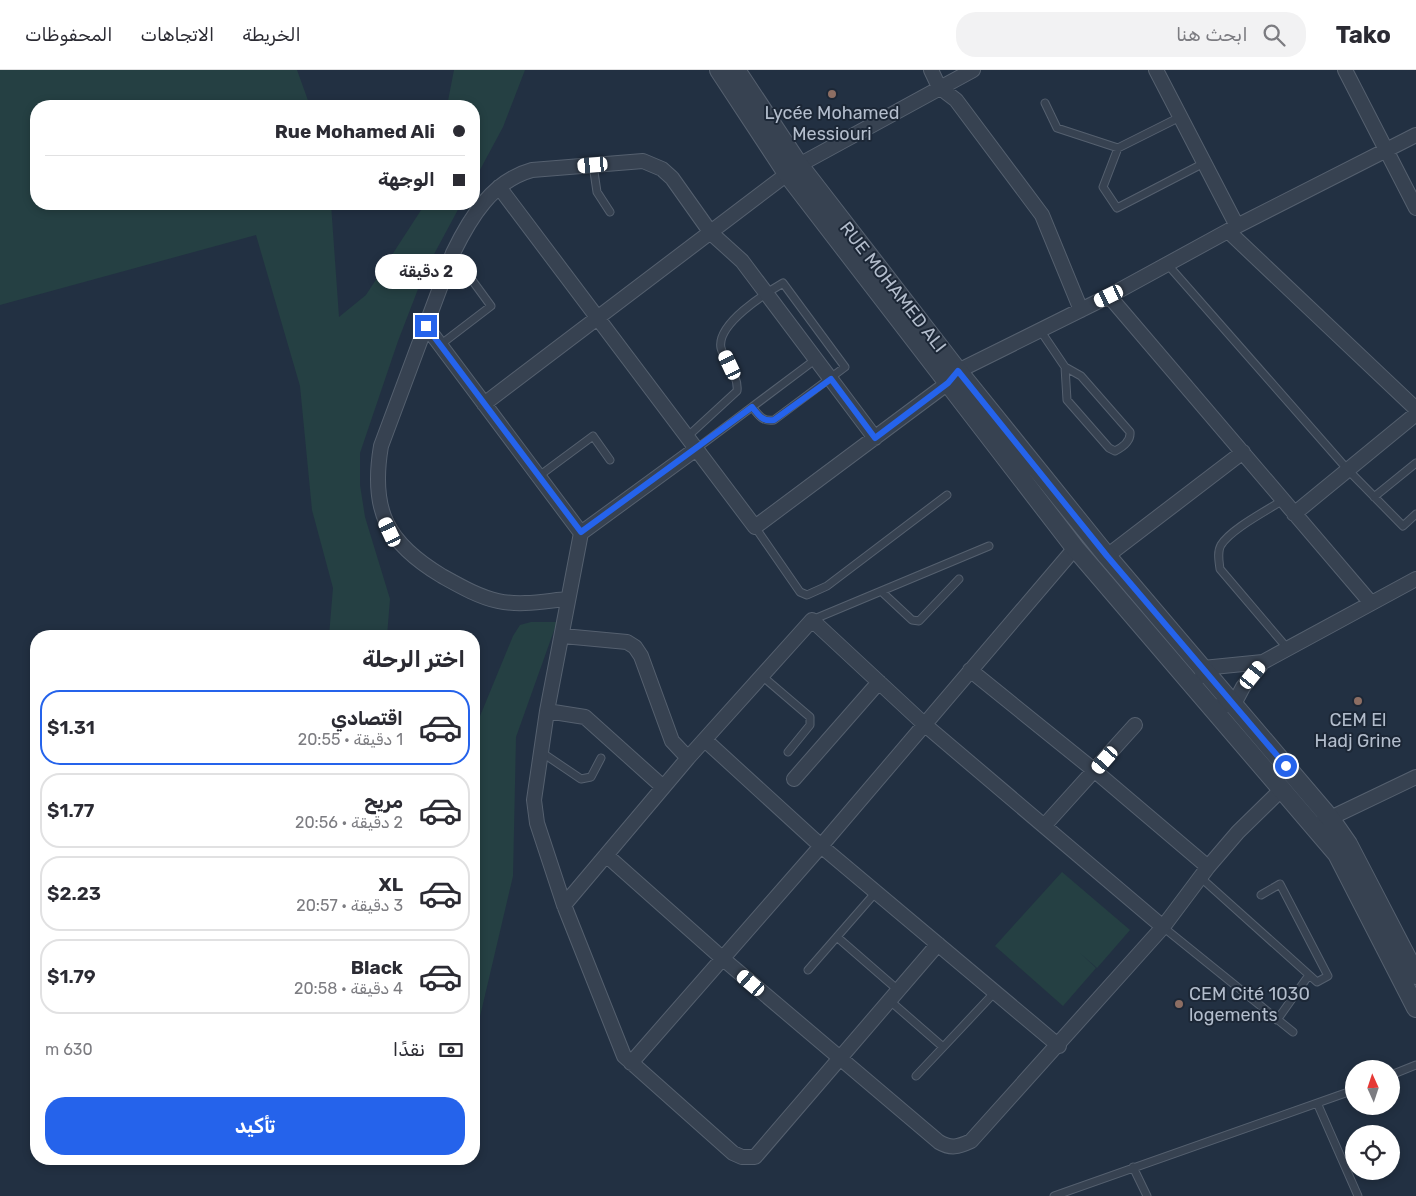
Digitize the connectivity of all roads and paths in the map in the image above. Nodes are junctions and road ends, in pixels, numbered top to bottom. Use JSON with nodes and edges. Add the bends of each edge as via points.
{"nodes":[{"id":1,"x":719,"y":70,"type":"edge"},
{"id":2,"x":736,"y":70,"type":"edge"},
{"id":3,"x":931,"y":70,"type":"edge"},
{"id":4,"x":973,"y":70,"type":"edge"},
{"id":5,"x":1156,"y":70,"type":"edge"},
{"id":6,"x":1344,"y":70,"type":"edge"},
{"id":7,"x":939,"y":87,"type":"junction"},
{"id":8,"x":1045,"y":103,"type":"dead end"},
{"id":9,"x":1180,"y":117,"type":"junction"},
{"id":10,"x":1416,"y":135,"type":"edge"},
{"id":11,"x":1118,"y":148,"type":"junction"},
{"id":12,"x":1386,"y":150,"type":"junction"},
{"id":13,"x":1204,"y":163,"type":"junction"},
{"id":14,"x":593,"y":165,"type":"junction"},
{"id":15,"x":793,"y":170,"type":"junction"},
{"id":16,"x":499,"y":187,"type":"junction"},
{"id":17,"x":480,"y":207,"type":"edge"},
{"id":18,"x":1416,"y":208,"type":"edge"},
{"id":19,"x":478,"y":210,"type":"edge"},
{"id":20,"x":610,"y":212,"type":"dead end"},
{"id":21,"x":1232,"y":228,"type":"junction"},
{"id":22,"x":711,"y":233,"type":"junction"},
{"id":23,"x":453,"y":254,"type":"junction"},
{"id":24,"x":1168,"y":265,"type":"junction"},
{"id":25,"x":766,"y":293,"type":"junction"},
{"id":26,"x":1109,"y":296,"type":"junction"},
{"id":27,"x":1082,"y":310,"type":"junction"},
{"id":28,"x":597,"y":319,"type":"junction"},
{"id":29,"x":426,"y":326,"type":"junction"},
{"id":30,"x":1040,"y":330,"type":"junction"},
{"id":31,"x":440,"y":345,"type":"junction"},
{"id":32,"x":816,"y":359,"type":"junction"},
{"id":33,"x":1065,"y":367,"type":"junction"},
{"id":34,"x":953,"y":377,"type":"junction"},
{"id":35,"x":831,"y":379,"type":"junction"},
{"id":36,"x":484,"y":404,"type":"junction"},
{"id":37,"x":752,"y":407,"type":"junction"},
{"id":38,"x":1416,"y":409,"type":"edge"},
{"id":39,"x":1416,"y":414,"type":"edge"},
{"id":40,"x":687,"y":437,"type":"junction"},
{"id":41,"x":875,"y":438,"type":"junction"},
{"id":42,"x":696,"y":449,"type":"junction"},
{"id":43,"x":1243,"y":452,"type":"junction"},
{"id":44,"x":610,"y":460,"type":"dead end"},
{"id":45,"x":1416,"y":463,"type":"edge"},
{"id":46,"x":1348,"y":470,"type":"junction"},
{"id":47,"x":538,"y":476,"type":"junction"},
{"id":48,"x":947,"y":495,"type":"dead end"},
{"id":49,"x":1374,"y":496,"type":"junction"},
{"id":50,"x":1283,"y":500,"type":"junction"},
{"id":51,"x":1294,"y":514,"type":"junction"},
{"id":52,"x":1416,"y":514,"type":"edge"},
{"id":53,"x":756,"y":526,"type":"junction"},
{"id":54,"x":581,"y":532,"type":"junction"},
{"id":55,"x":989,"y":546,"type":"dead end"},
{"id":56,"x":1075,"y":548,"type":"junction"},
{"id":57,"x":1107,"y":556,"type":"junction"},
{"id":58,"x":959,"y":579,"type":"dead end"},
{"id":59,"x":1416,"y":579,"type":"edge"},
{"id":60,"x":882,"y":592,"type":"junction"},
{"id":61,"x":567,"y":599,"type":"junction"},
{"id":62,"x":1371,"y":603,"type":"junction"},
{"id":63,"x":812,"y":620,"type":"junction"},
{"id":64,"x":563,"y":636,"type":"junction"},
{"id":65,"x":1288,"y":649,"type":"junction"},
{"id":66,"x":1263,"y":662,"type":"junction"},
{"id":67,"x":1203,"y":668,"type":"junction"},
{"id":68,"x":970,"y":670,"type":"junction"},
{"id":69,"x":762,"y":676,"type":"junction"},
{"id":70,"x":878,"y":682,"type":"junction"},
{"id":71,"x":1199,"y":692,"type":"junction"},
{"id":72,"x":1234,"y":704,"type":"junction"},
{"id":73,"x":1213,"y":707,"type":"junction"},
{"id":74,"x":547,"y":712,"type":"junction"},
{"id":75,"x":924,"y":724,"type":"junction"},
{"id":76,"x":1135,"y":725,"type":"dead end"},
{"id":77,"x":705,"y":740,"type":"junction"},
{"id":78,"x":541,"y":752,"type":"junction"},
{"id":79,"x":788,"y":752,"type":"dead end"},
{"id":80,"x":601,"y":758,"type":"dead end"},
{"id":81,"x":688,"y":758,"type":"junction"},
{"id":82,"x":1095,"y":771,"type":"junction"},
{"id":83,"x":1416,"y":777,"type":"edge"},
{"id":84,"x":794,"y":780,"type":"dead end"},
{"id":85,"x":663,"y":787,"type":"junction"},
{"id":86,"x":1283,"y":788,"type":"junction"},
{"id":87,"x":1322,"y":822,"type":"junction"},
{"id":88,"x":1044,"y":826,"type":"junction"},
{"id":89,"x":821,"y":846,"type":"junction"},
{"id":90,"x":606,"y":855,"type":"junction"},
{"id":91,"x":1204,"y":872,"type":"junction"},
{"id":92,"x":876,"y":892,"type":"junction"},
{"id":93,"x":1261,"y":895,"type":"dead end"},
{"id":94,"x":564,"y":905,"type":"junction"},
{"id":95,"x":1163,"y":927,"type":"junction"},
{"id":96,"x":837,"y":937,"type":"junction"},
{"id":97,"x":938,"y":944,"type":"junction"},
{"id":98,"x":722,"y":958,"type":"junction"},
{"id":99,"x":1413,"y":964,"type":"edge"},
{"id":100,"x":808,"y":970,"type":"dead end"},
{"id":101,"x":1309,"y":975,"type":"junction"},
{"id":102,"x":995,"y":992,"type":"junction"},
{"id":103,"x":894,"y":995,"type":"junction"},
{"id":104,"x":1416,"y":1008,"type":"edge"},
{"id":105,"x":1277,"y":1020,"type":"junction"},
{"id":106,"x":1293,"y":1032,"type":"dead end"},
{"id":107,"x":1059,"y":1046,"type":"junction"},
{"id":108,"x":942,"y":1047,"type":"junction"},
{"id":109,"x":839,"y":1058,"type":"junction"},
{"id":110,"x":631,"y":1064,"type":"junction"},
{"id":111,"x":1416,"y":1065,"type":"edge"},
{"id":112,"x":1400,"y":1071,"type":"edge"},
{"id":113,"x":916,"y":1076,"type":"dead end"},
{"id":114,"x":1345,"y":1094,"type":"edge"},
{"id":115,"x":1318,"y":1105,"type":"junction"},
{"id":116,"x":1133,"y":1167,"type":"junction"},
{"id":117,"x":1074,"y":1188,"type":"junction"},
{"id":118,"x":1054,"y":1196,"type":"edge"},
{"id":119,"x":1079,"y":1196,"type":"edge"},
{"id":120,"x":1147,"y":1196,"type":"edge"},
{"id":121,"x":1358,"y":1196,"type":"edge"}],
"edges":[{"from":1,"to":15,"type":"street"},
{"from":2,"to":15,"type":"street","name":"RUE MOHAMED ALI"},
{"from":3,"to":7,"type":"street"},
{"from":4,"to":7,"type":"street"},
{"from":5,"to":9,"type":"street"},
{"from":6,"to":12,"type":"street"},
{"from":7,"to":15,"type":"street"},
{"from":7,"to":27,"type":"street","via":[[956,100],[1042,214]]},
{"from":8,"to":11,"type":"lane","via":[[1057,128]]},
{"from":9,"to":11,"type":"lane"},
{"from":9,"to":13,"type":"street"},
{"from":10,"to":12,"type":"street"},
{"from":11,"to":13,"type":"lane","via":[[1103,187],[1117,208]]},
{"from":12,"to":18,"type":"street"},
{"from":12,"to":21,"type":"street"},
{"from":13,"to":21,"type":"street"},
{"from":14,"to":16,"type":"street","via":[[532,170],[517,174]]},
{"from":14,"to":20,"type":"lane","via":[[597,192]]},
{"from":14,"to":22,"type":"street","via":[[643,160],[654,164],[672,178]]},
{"from":15,"to":22,"type":"street"},
{"from":15,"to":34,"type":"street","name":"RUE MOHAMED ALI"},
{"from":16,"to":17,"type":"street"},
{"from":16,"to":28,"type":"street"},
{"from":19,"to":23,"type":"street"},
{"from":21,"to":24,"type":"street"},
{"from":21,"to":38,"type":"street"},
{"from":22,"to":25,"type":"street","via":[[742,261]]},
{"from":22,"to":28,"type":"street"},
{"from":23,"to":29,"type":"street"},
{"from":23,"to":31,"type":"lane","via":[[492,306]]},
{"from":24,"to":26,"type":"street"},
{"from":24,"to":46,"type":"lane"},
{"from":25,"to":32,"type":"street"},
{"from":25,"to":35,"type":"lane","via":[[783,283],[845,367]]},
{"from":25,"to":40,"type":"lane","via":[[726,327],[721,338],[721,347],[738,383],[737,391]]},
{"from":26,"to":27,"type":"street"},
{"from":26,"to":43,"type":"street"},
{"from":27,"to":30,"type":"street"},
{"from":28,"to":36,"type":"street"},
{"from":28,"to":40,"type":"street"},
{"from":29,"to":31,"type":"street"},
{"from":29,"to":61,"type":"street","via":[[381,446],[378,493],[390,532],[425,566],[479,596],[520,604]]},
{"from":30,"to":33,"type":"lane"},
{"from":30,"to":34,"type":"street"},
{"from":31,"to":36,"type":"street"},
{"from":32,"to":35,"type":"street"},
{"from":32,"to":37,"type":"lane"},
{"from":33,"to":33,"type":"lane","via":[[1081,376],[1130,432],[1128,442],[1121,448],[1115,451],[1109,448],[1066,400]]},
{"from":34,"to":41,"type":"street"},
{"from":34,"to":56,"type":"street"},
{"from":34,"to":57,"type":"street","name":"RUE MOHAMED ALI"},
{"from":35,"to":37,"type":"lane","via":[[774,420],[762,419]]},
{"from":35,"to":41,"type":"street"},
{"from":36,"to":47,"type":"street"},
{"from":37,"to":42,"type":"lane"},
{"from":39,"to":46,"type":"street"},
{"from":40,"to":42,"type":"street"},
{"from":41,"to":53,"type":"street"},
{"from":42,"to":53,"type":"street"},
{"from":42,"to":54,"type":"street"},
{"from":43,"to":50,"type":"street"},
{"from":43,"to":57,"type":"street"},
{"from":44,"to":47,"type":"lane","via":[[593,436]]},
{"from":45,"to":49,"type":"lane"},
{"from":46,"to":49,"type":"lane"},
{"from":46,"to":51,"type":"street"},
{"from":47,"to":54,"type":"street"},
{"from":48,"to":53,"type":"lane","via":[[827,586],[807,595],[800,592]]},
{"from":49,"to":52,"type":"lane","via":[[1403,526]]},
{"from":50,"to":51,"type":"street"},
{"from":50,"to":65,"type":"lane","via":[[1229,536],[1220,546],[1218,558],[1220,569]]},
{"from":51,"to":62,"type":"street"},
{"from":54,"to":61,"type":"street"},
{"from":55,"to":60,"type":"lane"},
{"from":56,"to":68,"type":"street"},
{"from":56,"to":71,"type":"street"},
{"from":57,"to":67,"type":"street","name":"RUE MOHAMED ALI"},
{"from":58,"to":60,"type":"lane","via":[[919,621],[912,620]]},
{"from":59,"to":62,"type":"street"},
{"from":60,"to":63,"type":"lane"},
{"from":61,"to":64,"type":"street"},
{"from":62,"to":65,"type":"street"},
{"from":63,"to":69,"type":"street"},
{"from":63,"to":70,"type":"street"},
{"from":64,"to":74,"type":"street"},
{"from":64,"to":81,"type":"street","via":[[626,642],[635,647],[672,741]]},
{"from":65,"to":66,"type":"street"},
{"from":66,"to":67,"type":"street"},
{"from":66,"to":72,"type":"street"},
{"from":67,"to":71,"type":"street"},
{"from":67,"to":72,"type":"street","name":"RUE MOHAMED ALI"},
{"from":68,"to":75,"type":"street"},
{"from":68,"to":82,"type":"street"},
{"from":69,"to":77,"type":"street"},
{"from":69,"to":79,"type":"lane","via":[[810,717],[810,725]]},
{"from":70,"to":75,"type":"street"},
{"from":70,"to":84,"type":"street"},
{"from":71,"to":73,"type":"street"},
{"from":72,"to":73,"type":"street"},
{"from":72,"to":87,"type":"street","name":"RUE MOHAMED ALI"},
{"from":73,"to":86,"type":"street"},
{"from":74,"to":78,"type":"street"},
{"from":74,"to":85,"type":"street","via":[[585,718]]},
{"from":75,"to":88,"type":"street"},
{"from":75,"to":89,"type":"street"},
{"from":76,"to":82,"type":"street"},
{"from":77,"to":81,"type":"street"},
{"from":77,"to":89,"type":"street"},
{"from":78,"to":80,"type":"lane","via":[[581,778],[591,777]]},
{"from":78,"to":94,"type":"street","via":[[534,800],[537,823]]},
{"from":81,"to":85,"type":"street"},
{"from":82,"to":88,"type":"street"},
{"from":82,"to":91,"type":"street"},
{"from":83,"to":87,"type":"street"},
{"from":85,"to":90,"type":"street"},
{"from":86,"to":87,"type":"street"},
{"from":86,"to":91,"type":"street","via":[[1238,832]]},
{"from":87,"to":99,"type":"street","name":"RUE MOHAMED ALI","via":[[1348,844]]},
{"from":87,"to":104,"type":"street"},
{"from":88,"to":95,"type":"street"},
{"from":89,"to":92,"type":"street"},
{"from":89,"to":98,"type":"street"},
{"from":90,"to":94,"type":"street"},
{"from":90,"to":98,"type":"street"},
{"from":91,"to":95,"type":"street"},
{"from":91,"to":101,"type":"lane"},
{"from":92,"to":96,"type":"lane"},
{"from":92,"to":97,"type":"street"},
{"from":93,"to":101,"type":"lane","via":[[1280,884],[1328,976],[1317,982]]},
{"from":94,"to":110,"type":"street","via":[[620,1047]]},
{"from":95,"to":105,"type":"lane"},
{"from":95,"to":107,"type":"street"},
{"from":96,"to":100,"type":"lane"},
{"from":96,"to":103,"type":"lane"},
{"from":97,"to":102,"type":"street"},
{"from":97,"to":103,"type":"street"},
{"from":98,"to":109,"type":"street"},
{"from":98,"to":110,"type":"street"},
{"from":101,"to":105,"type":"lane"},
{"from":102,"to":107,"type":"street"},
{"from":102,"to":108,"type":"lane"},
{"from":103,"to":108,"type":"lane"},
{"from":103,"to":109,"type":"street"},
{"from":105,"to":106,"type":"lane"},
{"from":107,"to":109,"type":"street","via":[[971,1141],[949,1148]]},
{"from":108,"to":113,"type":"lane"},
{"from":109,"to":110,"type":"street","via":[[755,1157],[749,1158],[733,1153]]},
{"from":111,"to":112,"type":"lane"},
{"from":114,"to":115,"type":"lane"},
{"from":115,"to":116,"type":"lane"},
{"from":115,"to":121,"type":"lane"},
{"from":116,"to":117,"type":"lane"},
{"from":116,"to":120,"type":"lane"},
{"from":117,"to":118,"type":"lane"},
{"from":117,"to":119,"type":"lane"}]}
